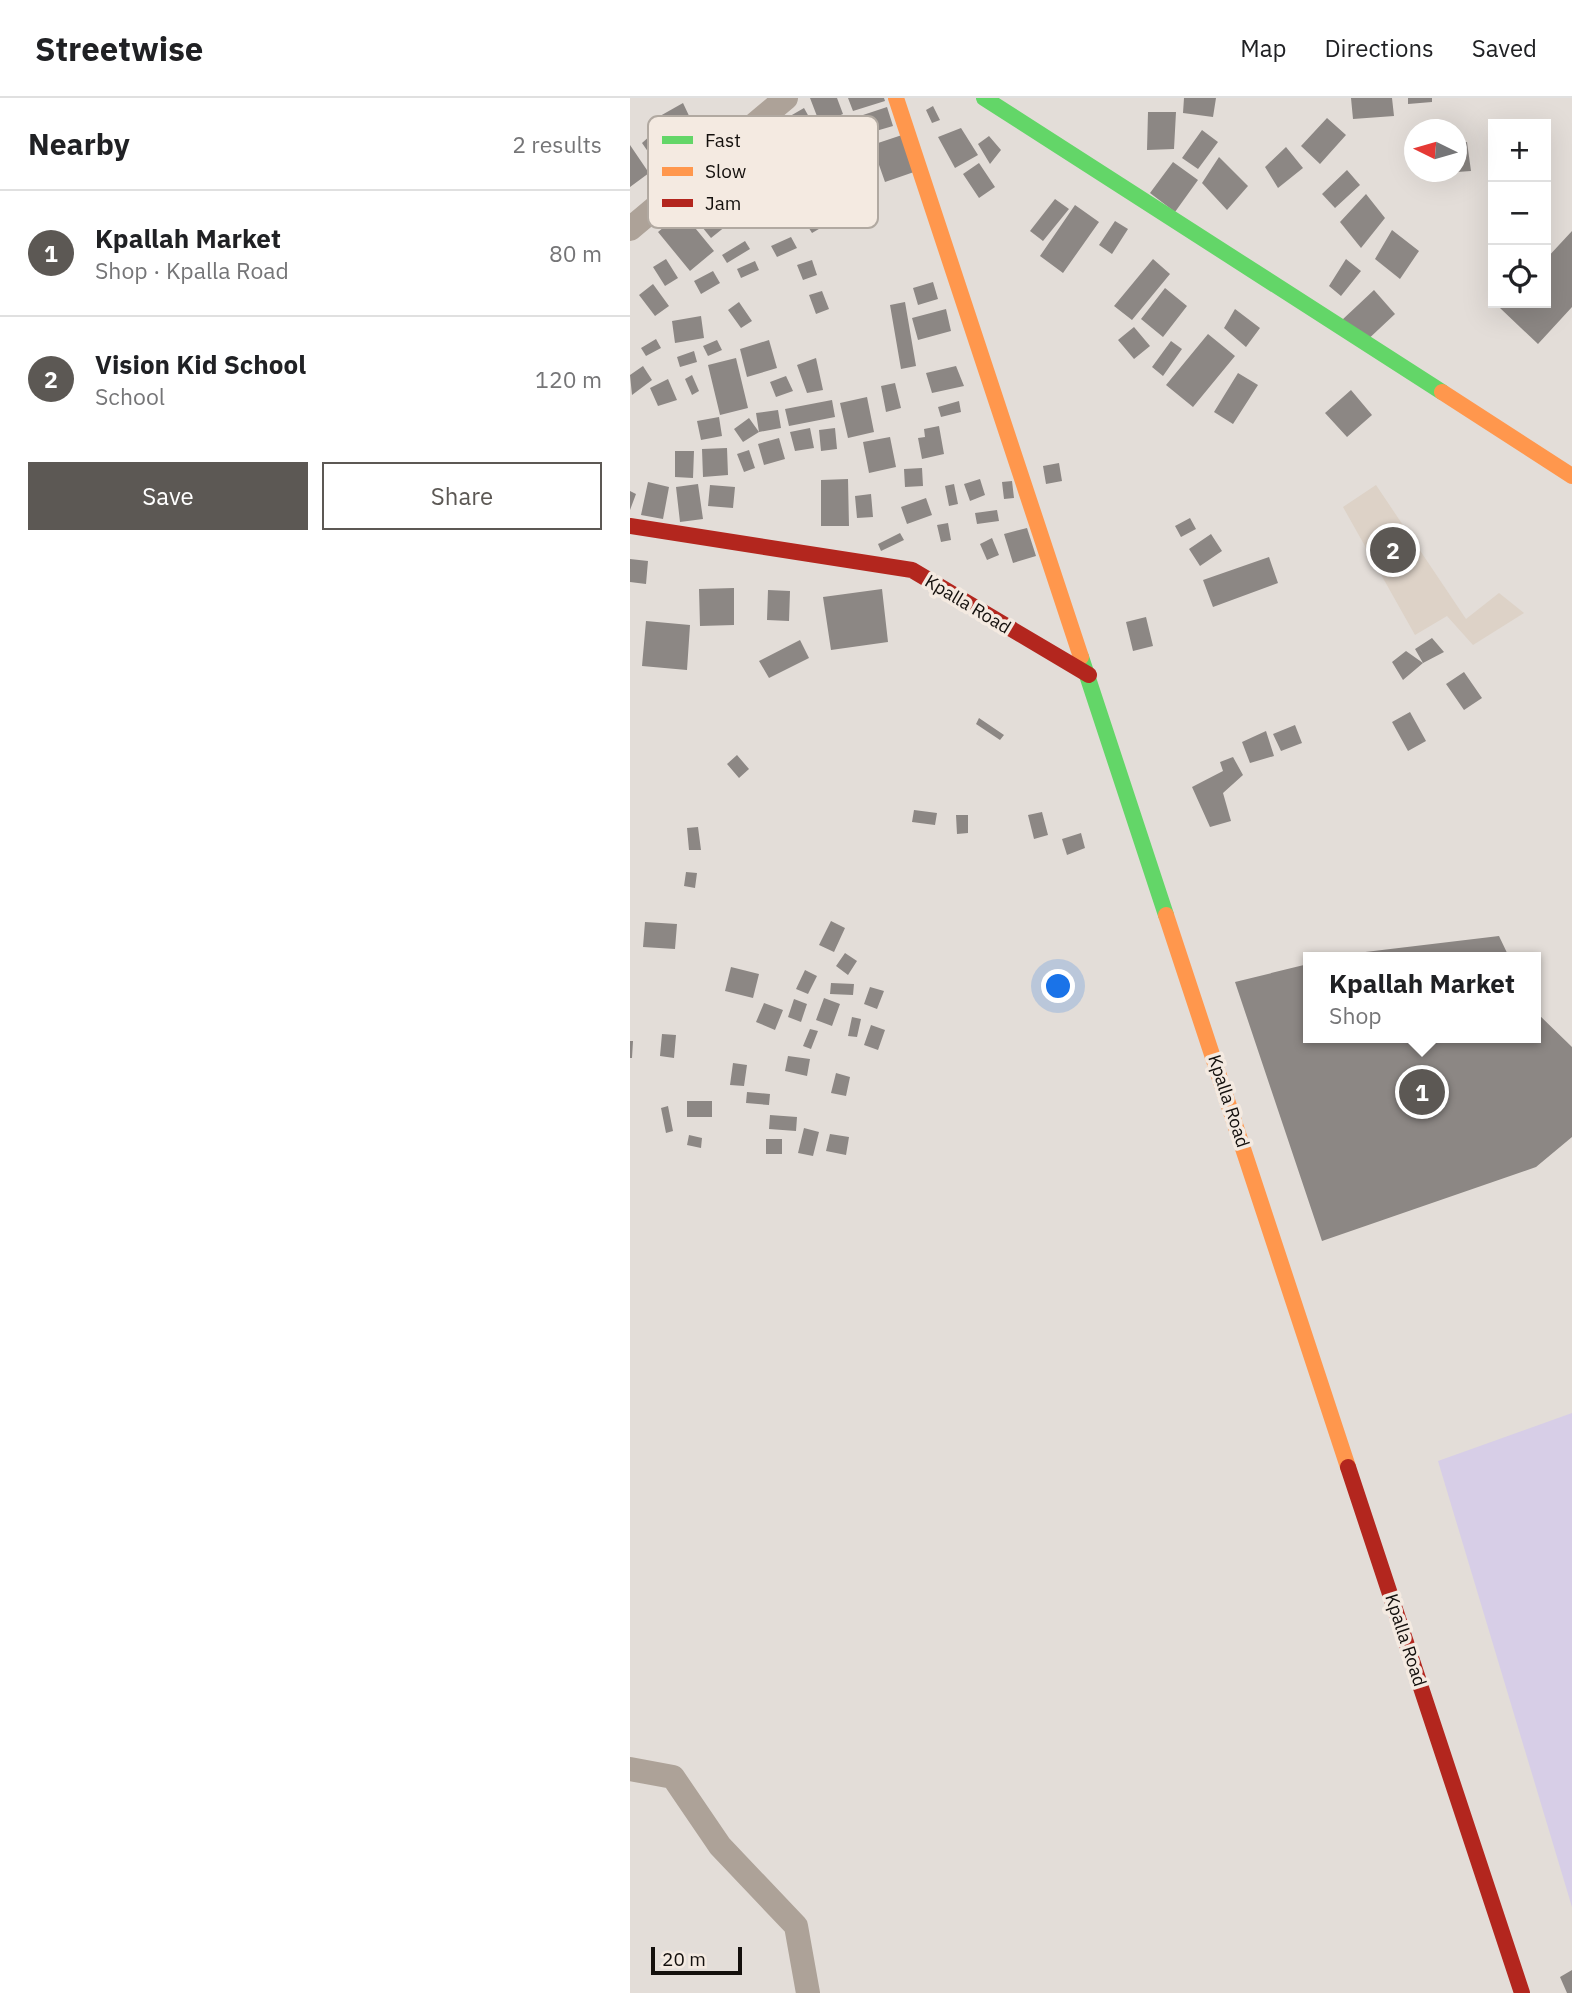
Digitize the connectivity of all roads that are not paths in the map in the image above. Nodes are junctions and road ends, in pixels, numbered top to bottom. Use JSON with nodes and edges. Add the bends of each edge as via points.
{"nodes":[{"id":1,"x":786,"y":98,"type":"edge"},
{"id":2,"x":896,"y":98,"type":"edge"},
{"id":3,"x":984,"y":98,"type":"edge"},
{"id":4,"x":765,"y":116,"type":"edge"},
{"id":5,"x":648,"y":214,"type":"edge"},
{"id":6,"x":630,"y":229,"type":"edge"},
{"id":7,"x":1572,"y":476,"type":"edge"},
{"id":8,"x":630,"y":526,"type":"edge"},
{"id":9,"x":1088,"y":675,"type":"junction"},
{"id":10,"x":630,"y":1769,"type":"edge"},
{"id":11,"x":808,"y":1993,"type":"edge"},
{"id":12,"x":1522,"y":1993,"type":"edge"}],
"edges":[{"from":1,"to":4,"type":"street"},
{"from":2,"to":9,"type":"street"},
{"from":3,"to":7,"type":"street"},
{"from":5,"to":6,"type":"street"},
{"from":8,"to":9,"type":"street","name":"Kpalla Road","via":[[912,570]]},
{"from":9,"to":12,"type":"street","name":"Kpalla Road"},
{"from":10,"to":11,"type":"street","via":[[673,1777],[720,1846],[796,1926]]}]}
